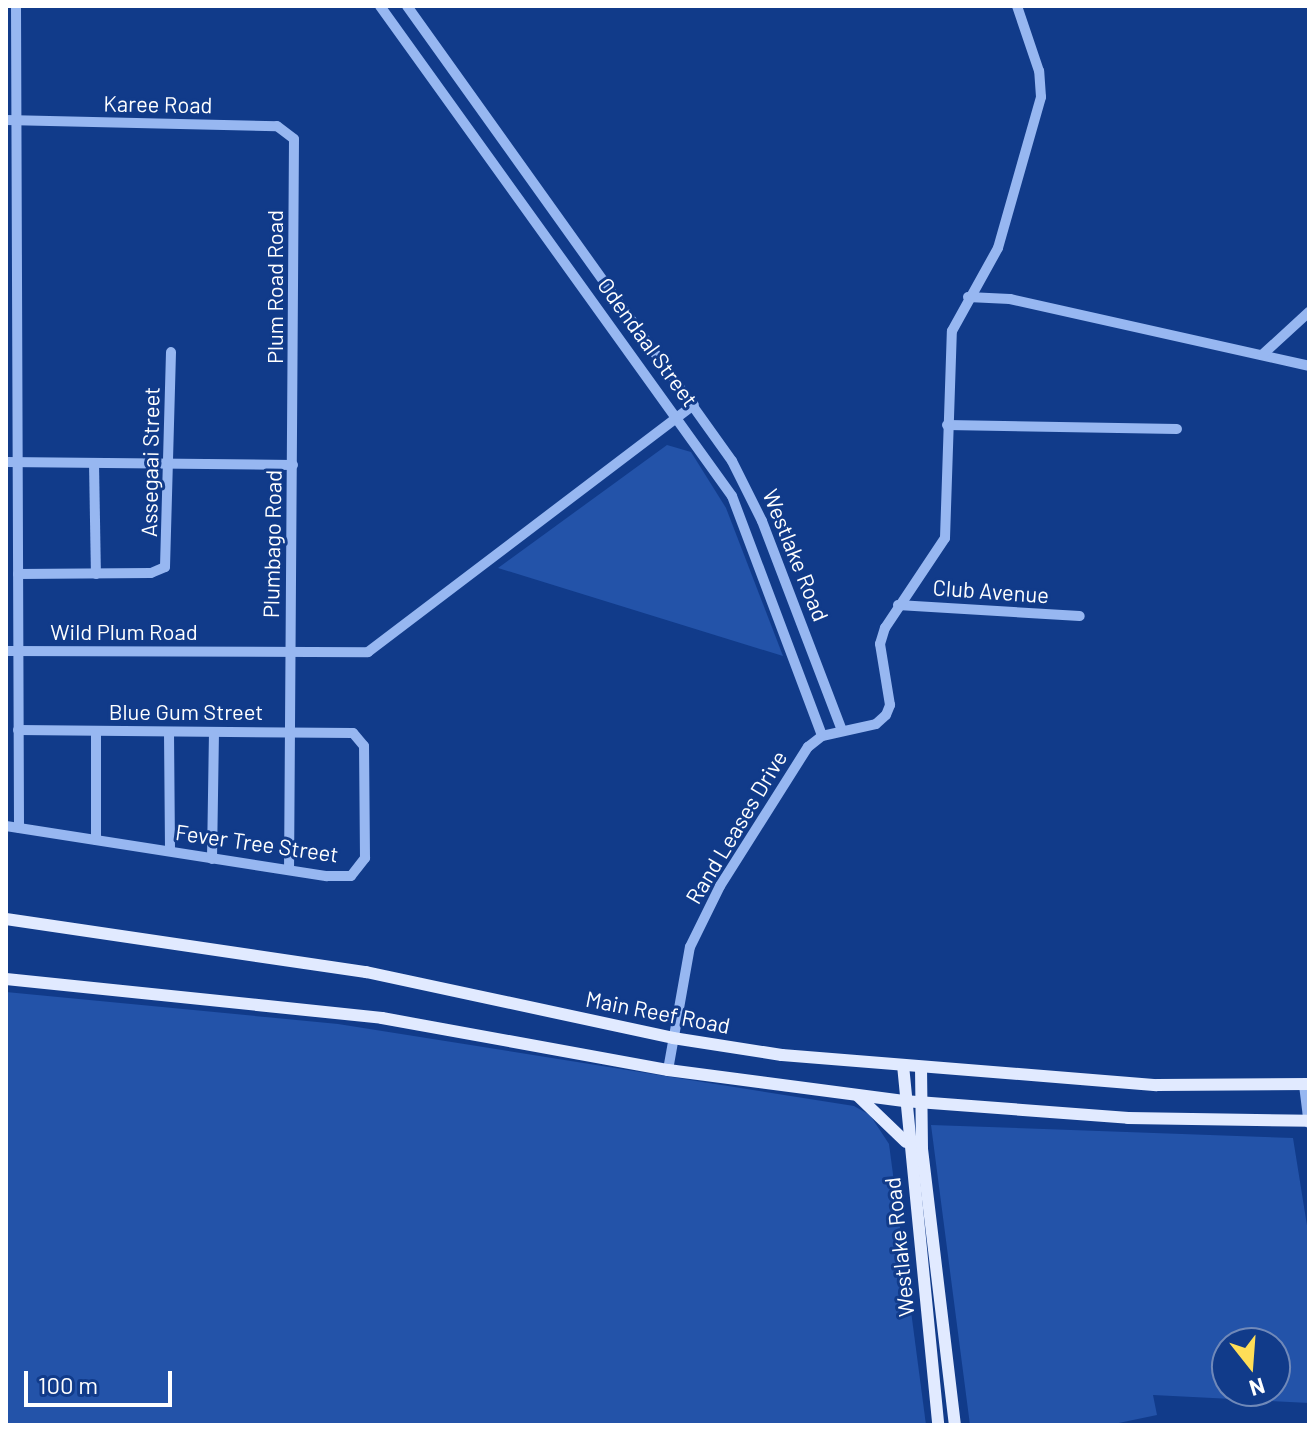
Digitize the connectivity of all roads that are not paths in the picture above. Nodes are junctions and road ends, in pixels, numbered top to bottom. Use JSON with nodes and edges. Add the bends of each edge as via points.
{"nodes":[{"id":1,"x":16,"y":6,"type":"edge"},
{"id":2,"x":380,"y":6,"type":"edge"},
{"id":3,"x":407,"y":6,"type":"edge"},
{"id":4,"x":1017,"y":6,"type":"edge"},
{"id":5,"x":11,"y":120,"type":"edge"},
{"id":6,"x":294,"y":139,"type":"joint"},
{"id":7,"x":968,"y":297,"type":"junction"},
{"id":8,"x":1309,"y":312,"type":"edge"},
{"id":9,"x":171,"y":352,"type":"dead end"},
{"id":10,"x":1262,"y":355,"type":"junction"},
{"id":11,"x":1309,"y":366,"type":"edge"},
{"id":12,"x":694,"y":405,"type":"junction"},
{"id":13,"x":679,"y":417,"type":"junction"},
{"id":14,"x":947,"y":425,"type":"junction"},
{"id":15,"x":1177,"y":429,"type":"dead end"},
{"id":16,"x":293,"y":435,"type":"joint"},
{"id":17,"x":12,"y":462,"type":"edge"},
{"id":18,"x":171,"y":462,"type":"junction"},
{"id":19,"x":94,"y":463,"type":"junction"},
{"id":20,"x":293,"y":465,"type":"junction"},
{"id":21,"x":18,"y":574,"type":"junction"},
{"id":22,"x":96,"y":574,"type":"junction"},
{"id":23,"x":898,"y":605,"type":"junction"},
{"id":24,"x":1080,"y":616,"type":"dead end"},
{"id":25,"x":6,"y":651,"type":"edge"},
{"id":26,"x":20,"y":652,"type":"junction"},
{"id":27,"x":290,"y":654,"type":"junction"},
{"id":28,"x":18,"y":730,"type":"junction"},
{"id":29,"x":842,"y":730,"type":"junction"},
{"id":30,"x":96,"y":732,"type":"junction"},
{"id":31,"x":291,"y":732,"type":"junction"},
{"id":32,"x":169,"y":733,"type":"junction"},
{"id":33,"x":353,"y":733,"type":"joint"},
{"id":34,"x":214,"y":734,"type":"junction"},
{"id":35,"x":822,"y":736,"type":"junction"},
{"id":36,"x":6,"y":826,"type":"edge"},
{"id":37,"x":19,"y":828,"type":"junction"},
{"id":38,"x":96,"y":840,"type":"junction"},
{"id":39,"x":170,"y":851,"type":"junction"},
{"id":40,"x":212,"y":859,"type":"junction"},
{"id":41,"x":289,"y":870,"type":"junction"},
{"id":42,"x":6,"y":919,"type":"edge"},
{"id":43,"x":6,"y":979,"type":"edge"},
{"id":44,"x":673,"y":1038,"type":"junction"},
{"id":45,"x":903,"y":1065,"type":"junction"},
{"id":46,"x":921,"y":1067,"type":"junction"},
{"id":47,"x":668,"y":1070,"type":"junction"},
{"id":48,"x":1307,"y":1084,"type":"edge"},
{"id":49,"x":857,"y":1095,"type":"junction"},
{"id":50,"x":904,"y":1101,"type":"junction"},
{"id":51,"x":922,"y":1103,"type":"junction"},
{"id":52,"x":1309,"y":1122,"type":"edge"},
{"id":53,"x":907,"y":1145,"type":"junction"},
{"id":54,"x":938,"y":1425,"type":"edge"},
{"id":55,"x":955,"y":1425,"type":"edge"}],
"edges":[{"from":1,"to":5,"type":"street","name":"Wild Plum Road"},
{"from":2,"to":13,"type":"street","name":"Odendaal Street"},
{"from":3,"to":12,"type":"street","name":"Odendaal Street"},
{"from":4,"to":7,"type":"street","via":[[1039,71],[1041,97],[998,248]]},
{"from":5,"to":6,"type":"street","name":"Karee Road","via":[[277,126]]},
{"from":5,"to":17,"type":"street","name":"Wild Plum Road"},
{"from":6,"to":16,"type":"street","name":"Plum Road Road"},
{"from":7,"to":10,"type":"street","via":[[1010,299]]},
{"from":7,"to":14,"type":"street","via":[[949,346]]},
{"from":8,"to":10,"type":"street"},
{"from":9,"to":18,"type":"street","name":"Assegaai Street"},
{"from":10,"to":11,"type":"street"},
{"from":12,"to":13,"type":"street","name":"Wild Plum Road"},
{"from":12,"to":29,"type":"street","name":"Westlake Road","via":[[747,486]]},
{"from":13,"to":27,"type":"street","name":"Wild Plum Road","via":[[374,649],[349,655]]},
{"from":13,"to":35,"type":"street","name":"Odendaal Street","via":[[747,528]]},
{"from":14,"to":15,"type":"street"},
{"from":14,"to":23,"type":"street","via":[[945,538],[916,587]]},
{"from":16,"to":20,"type":"street","name":"Plumbago Road"},
{"from":17,"to":19,"type":"street"},
{"from":17,"to":21,"type":"street","name":"Wild Plum Road"},
{"from":18,"to":19,"type":"street"},
{"from":18,"to":20,"type":"street"},
{"from":18,"to":22,"type":"street","name":"Assegaai Street","via":[[165,567],[151,573]]},
{"from":19,"to":22,"type":"street"},
{"from":20,"to":27,"type":"street","name":"Plumbago Road"},
{"from":21,"to":22,"type":"street","name":"Assegaai Street"},
{"from":21,"to":26,"type":"street","name":"Wild Plum Road"},
{"from":23,"to":24,"type":"street","name":"Club Avenue"},
{"from":23,"to":29,"type":"street","via":[[880,644],[890,705],[886,715],[859,730]]},
{"from":25,"to":26,"type":"street"},
{"from":26,"to":27,"type":"street","name":"Wild Plum Road"},
{"from":26,"to":28,"type":"street"},
{"from":27,"to":31,"type":"street","name":"Plumbago Road"},
{"from":28,"to":30,"type":"street","name":"Blue Gum Street"},
{"from":28,"to":37,"type":"street"},
{"from":29,"to":35,"type":"street"},
{"from":30,"to":32,"type":"street","name":"Blue Gum Street"},
{"from":30,"to":38,"type":"street"},
{"from":31,"to":33,"type":"street","name":"Blue Gum Street"},
{"from":31,"to":34,"type":"street","name":"Blue Gum Street"},
{"from":31,"to":41,"type":"street","name":"Plumbago Road"},
{"from":32,"to":34,"type":"street","name":"Blue Gum Street"},
{"from":32,"to":39,"type":"street"},
{"from":33,"to":41,"type":"street","name":"Fever Tree Street","via":[[364,746],[364,864],[346,877]]},
{"from":34,"to":40,"type":"street"},
{"from":35,"to":44,"type":"street","name":"Rand Leases Drive","via":[[792,772],[700,924],[686,964]]},
{"from":36,"to":37,"type":"street","name":"Fever Tree Street"},
{"from":37,"to":38,"type":"street","name":"Fever Tree Street"},
{"from":38,"to":39,"type":"street","name":"Fever Tree Street"},
{"from":39,"to":40,"type":"street","name":"Fever Tree Street"},
{"from":40,"to":41,"type":"street","name":"Fever Tree Street"},
{"from":42,"to":44,"type":"main road","name":"Main Reef Road","via":[[366,972]]},
{"from":43,"to":47,"type":"main road","via":[[382,1018]]},
{"from":44,"to":45,"type":"main road","name":"Main Reef Road","via":[[782,1055]]},
{"from":44,"to":47,"type":"street","name":"Rand Leases Drive"},
{"from":45,"to":46,"type":"main road","name":"Main Reef Road"},
{"from":45,"to":50,"type":"main road","name":"Westlake Road"},
{"from":46,"to":48,"type":"main road","name":"Main Reef Road","via":[[1157,1085]]},
{"from":46,"to":51,"type":"main road","name":"Westlake Road"},
{"from":47,"to":49,"type":"main road"},
{"from":48,"to":52,"type":"street"},
{"from":49,"to":50,"type":"main road"},
{"from":49,"to":53,"type":"main road","via":[[889,1121]]},
{"from":50,"to":51,"type":"main road"},
{"from":50,"to":53,"type":"main road","name":"Westlake Road"},
{"from":51,"to":52,"type":"main road","via":[[1128,1118]]},
{"from":51,"to":55,"type":"main road","name":"Westlake Road","via":[[922,1149]]},
{"from":53,"to":54,"type":"main road","name":"Westlake Road"}]}
